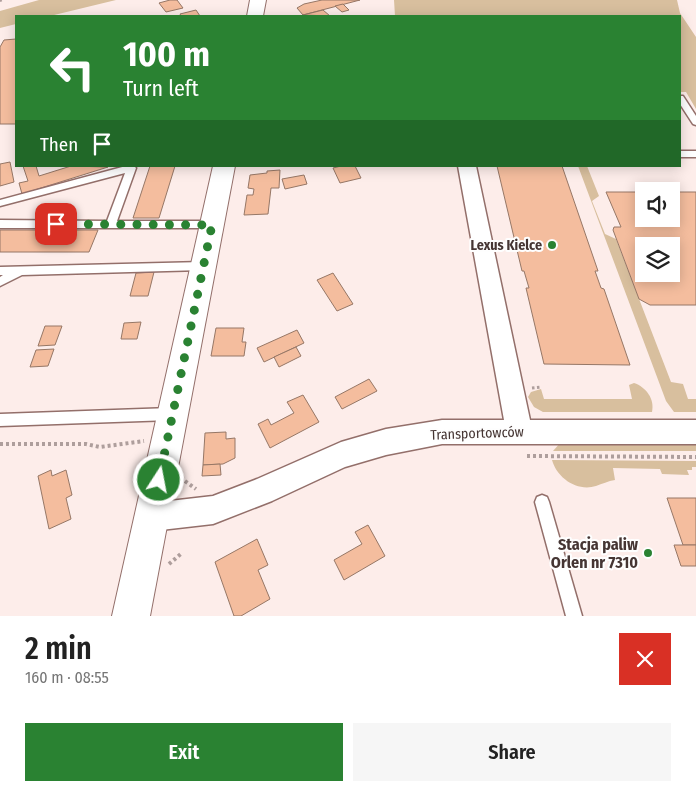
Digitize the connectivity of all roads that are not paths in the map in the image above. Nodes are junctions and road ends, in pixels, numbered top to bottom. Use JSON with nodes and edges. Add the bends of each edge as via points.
{"nodes":[{"id":1,"x":258,"y":0,"type":"edge"},
{"id":2,"x":255,"y":15,"type":"edge"},
{"id":3,"x":681,"y":100,"type":"edge"},
{"id":4,"x":696,"y":122,"type":"edge"},
{"id":5,"x":681,"y":154,"type":"edge"},
{"id":6,"x":696,"y":154,"type":"edge"},
{"id":7,"x":224,"y":167,"type":"edge"},
{"id":8,"x":467,"y":167,"type":"edge"},
{"id":9,"x":0,"y":203,"type":"edge"},
{"id":10,"x":0,"y":224,"type":"edge"},
{"id":11,"x":111,"y":225,"type":"junction"},
{"id":12,"x":212,"y":225,"type":"junction"},
{"id":13,"x":204,"y":266,"type":"junction"},
{"id":14,"x":21,"y":270,"type":"junction"},
{"id":15,"x":0,"y":271,"type":"edge"},
{"id":16,"x":0,"y":282,"type":"edge"},
{"id":17,"x":173,"y":414,"type":"junction"},
{"id":18,"x":0,"y":420,"type":"edge"},
{"id":19,"x":696,"y":432,"type":"edge"},
{"id":20,"x":523,"y":444,"type":"junction"},
{"id":21,"x":542,"y":502,"type":"dead end"},
{"id":22,"x":152,"y":517,"type":"junction"},
{"id":23,"x":131,"y":616,"type":"edge"},
{"id":24,"x":574,"y":616,"type":"edge"}],
"edges":[{"from":1,"to":2,"type":"street"},
{"from":3,"to":4,"type":"lane"},
{"from":5,"to":6,"type":"lane"},
{"from":7,"to":12,"type":"street"},
{"from":8,"to":20,"type":"street"},
{"from":9,"to":11,"type":"lane","via":[[130,168]]},
{"from":10,"to":11,"type":"lane"},
{"from":11,"to":12,"type":"lane"},
{"from":12,"to":13,"type":"street"},
{"from":13,"to":14,"type":"lane"},
{"from":13,"to":17,"type":"street"},
{"from":14,"to":15,"type":"lane"},
{"from":14,"to":16,"type":"lane"},
{"from":17,"to":18,"type":"lane"},
{"from":17,"to":22,"type":"street"},
{"from":19,"to":20,"type":"street","name":"Transportowców"},
{"from":20,"to":22,"type":"street","name":"Transportowców","via":[[442,432],[386,442],[341,456],[213,510]]},
{"from":21,"to":24,"type":"lane"},
{"from":22,"to":23,"type":"street"}]}
